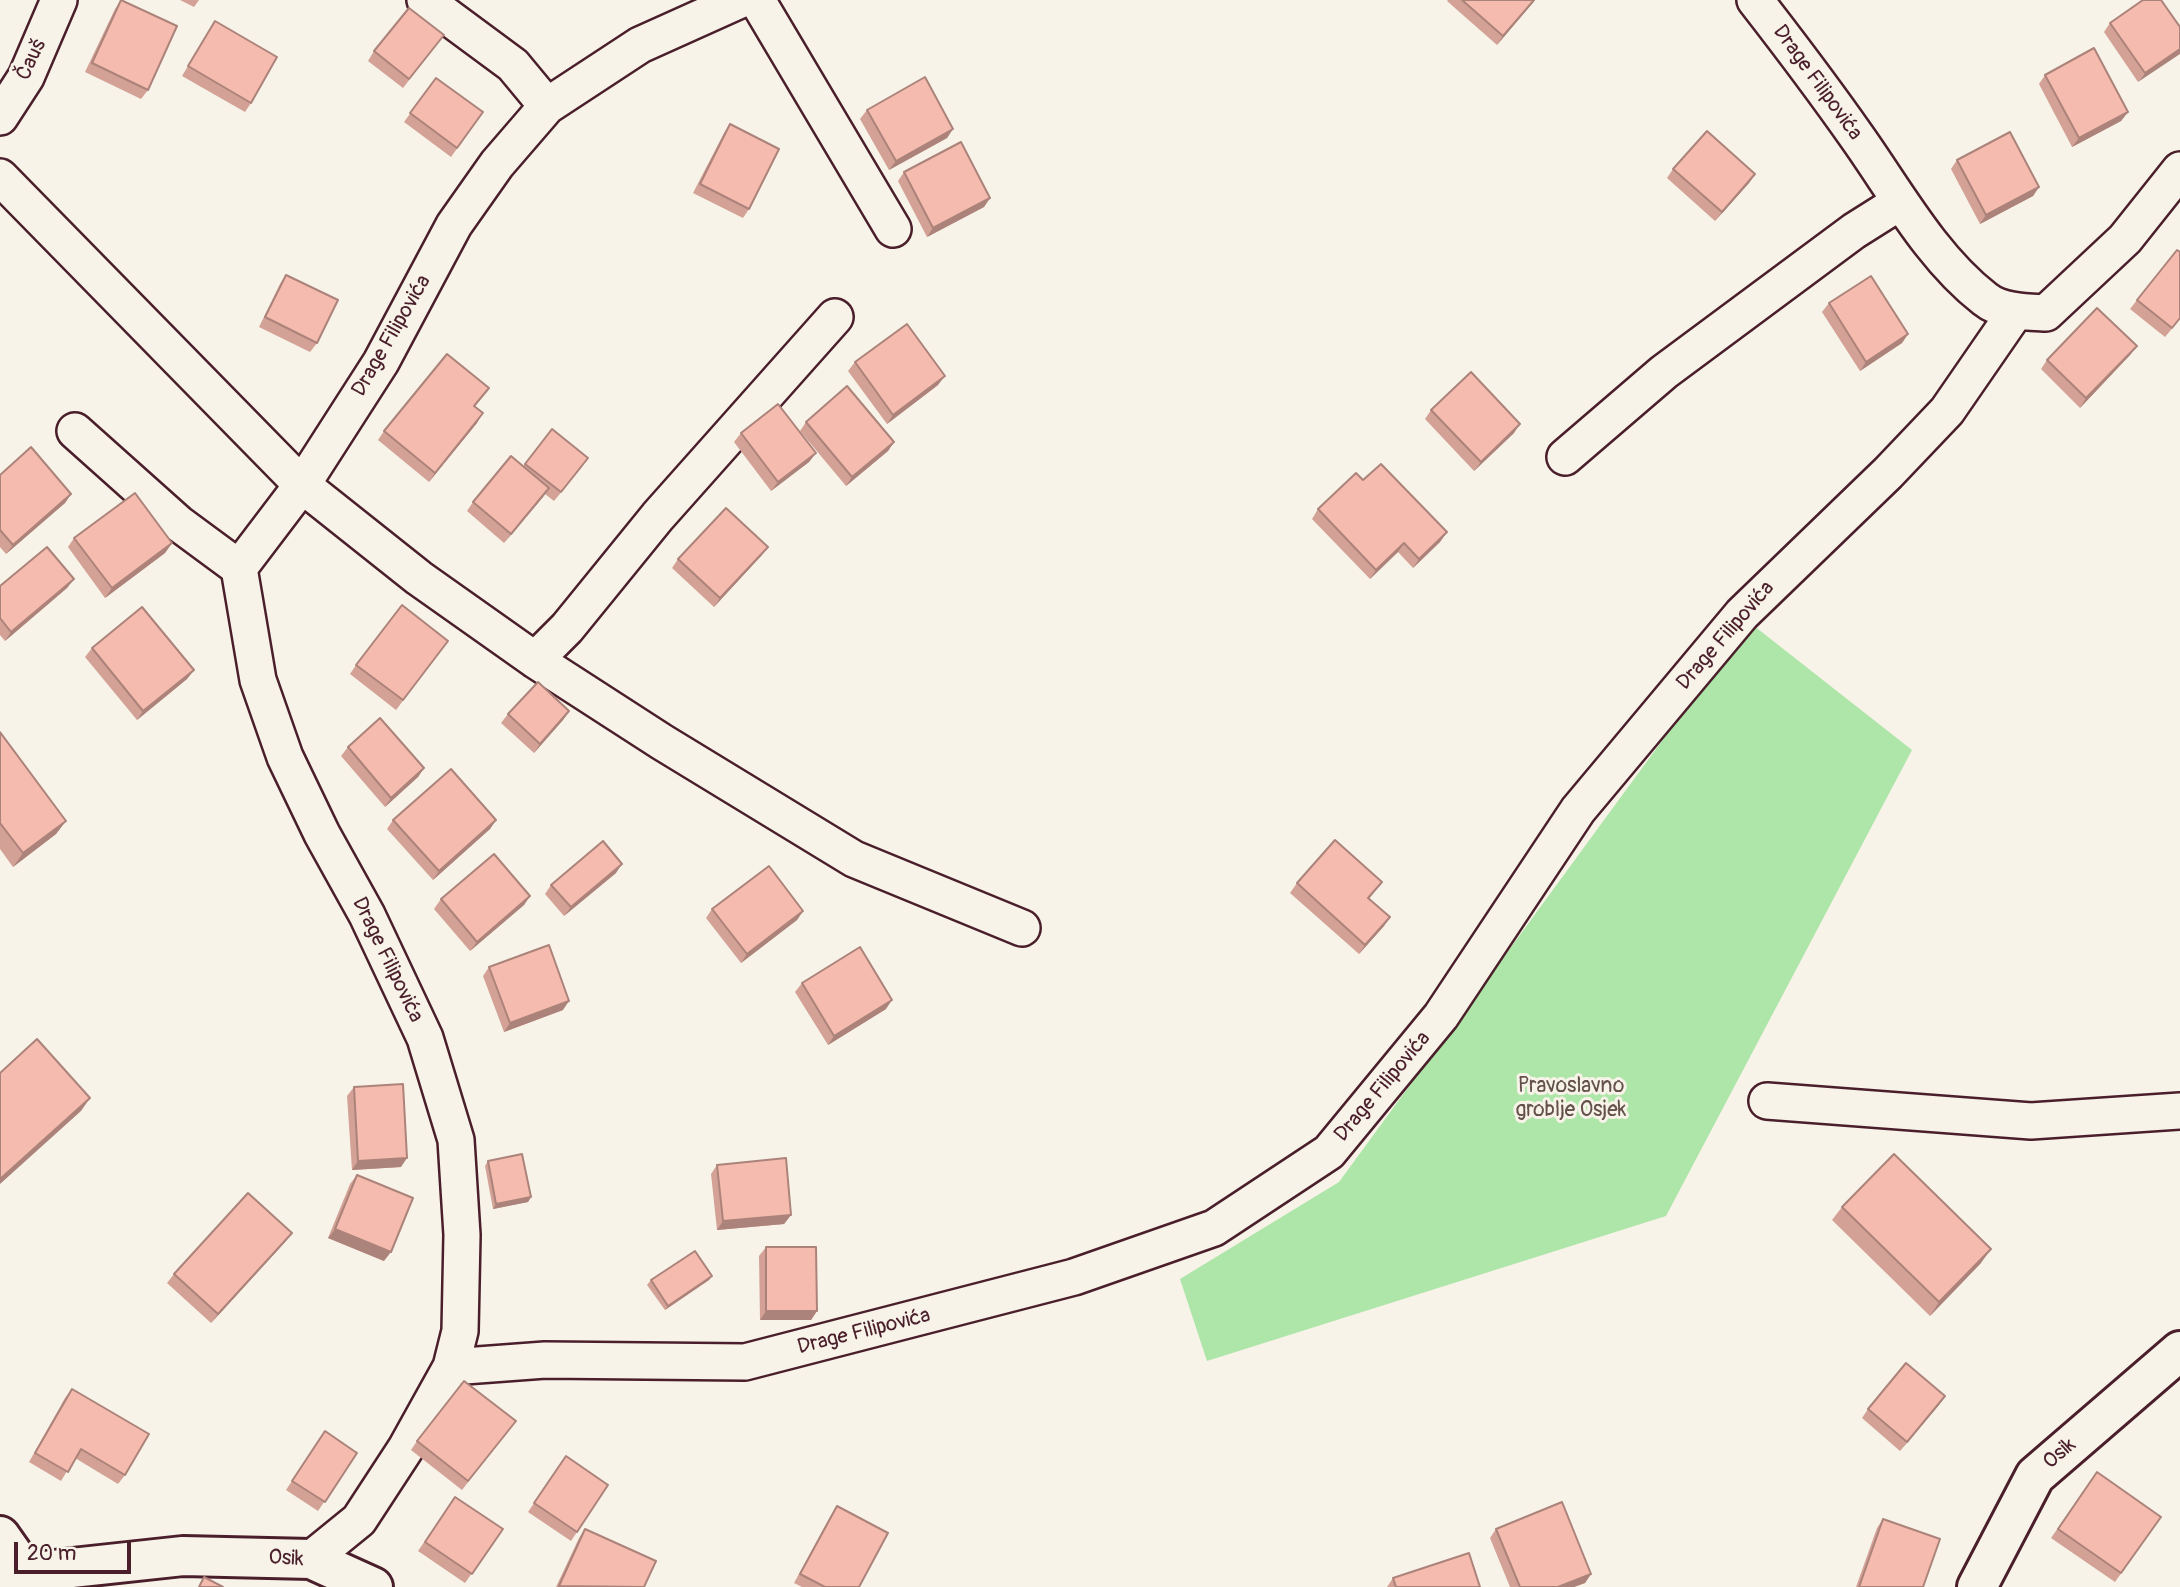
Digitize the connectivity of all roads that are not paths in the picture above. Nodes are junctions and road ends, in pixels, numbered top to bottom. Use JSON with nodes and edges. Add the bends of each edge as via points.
{"nodes":[{"id":1,"x":59,"y":0,"type":"edge"},
{"id":2,"x":425,"y":0,"type":"edge"},
{"id":3,"x":740,"y":0,"type":"edge"},
{"id":4,"x":757,"y":0,"type":"edge"},
{"id":5,"x":1755,"y":0,"type":"edge"},
{"id":6,"x":547,"y":106,"type":"junction"},
{"id":7,"x":0,"y":117,"type":"edge"},
{"id":8,"x":2180,"y":170,"type":"edge"},
{"id":9,"x":0,"y":177,"type":"edge"},
{"id":10,"x":1900,"y":202,"type":"junction"},
{"id":11,"x":893,"y":229,"type":"dead end"},
{"id":12,"x":2016,"y":311,"type":"junction"},
{"id":13,"x":835,"y":317,"type":"dead end"},
{"id":14,"x":75,"y":431,"type":"dead end"},
{"id":15,"x":1565,"y":457,"type":"dead end"},
{"id":16,"x":302,"y":485,"type":"junction"},
{"id":17,"x":239,"y":568,"type":"junction"},
{"id":18,"x":534,"y":660,"type":"junction"},
{"id":19,"x":1022,"y":928,"type":"dead end"},
{"id":20,"x":1768,"y":1101,"type":"dead end"},
{"id":21,"x":2180,"y":1111,"type":"edge"},
{"id":22,"x":2180,"y":1352,"type":"edge"},
{"id":23,"x":451,"y":1367,"type":"junction"},
{"id":24,"x":0,"y":1536,"type":"edge"},
{"id":25,"x":311,"y":1559,"type":"junction"},
{"id":26,"x":15,"y":1580,"type":"edge"},
{"id":27,"x":373,"y":1587,"type":"edge"},
{"id":28,"x":1977,"y":1587,"type":"edge"}],
"edges":[{"from":1,"to":7,"type":"street","name":"Čauš","via":[[26,77]]},
{"from":2,"to":6,"type":"street","via":[[513,65]]},
{"from":3,"to":6,"type":"street","name":"Drage Filipovića","via":[[640,45]]},
{"from":4,"to":11,"type":"street"},
{"from":5,"to":10,"type":"street","name":"Drage Filipovića"},
{"from":6,"to":16,"type":"street","name":"Drage Filipovića","via":[[497,164],[454,225],[381,362]]},
{"from":8,"to":12,"type":"street","name":"Drage Filipovića","via":[[2125,239],[2046,313]]},
{"from":9,"to":16,"type":"street"},
{"from":10,"to":12,"type":"street","name":"Drage Filipovića","via":[[1945,260],[1987,301]]},
{"from":10,"to":15,"type":"street","via":[[1854,230],[1664,372]]},
{"from":12,"to":23,"type":"street","name":"Drage Filipovića","via":[[1947,411],[1742,614],[1578,810],[1441,1016],[1329,1152],[1214,1228],[1074,1277],[758,1359],[545,1360]]},
{"from":13,"to":18,"type":"street","via":[[658,516],[567,628]]},
{"from":14,"to":17,"type":"street","via":[[178,523]]},
{"from":16,"to":17,"type":"street","name":"Drage Filipovića"},
{"from":16,"to":18,"type":"street","via":[[419,578]]},
{"from":17,"to":23,"type":"street","name":"Drage Filipovića","via":[[258,680],[285,757],[425,1038],[456,1140],[462,1248],[460,1331]]},
{"from":18,"to":19,"type":"street","via":[[854,859]]},
{"from":20,"to":21,"type":"street","via":[[2031,1121]]},
{"from":22,"to":28,"type":"main road","name":"Osik","via":[[2035,1476]]},
{"from":23,"to":25,"type":"street","name":"Drage Filipovića","via":[[359,1520]]},
{"from":24,"to":26,"type":"main road","name":"Osik"},
{"from":25,"to":26,"type":"main road","name":"Osik","via":[[183,1556]]},
{"from":25,"to":27,"type":"main road","name":"Osik"}]}
